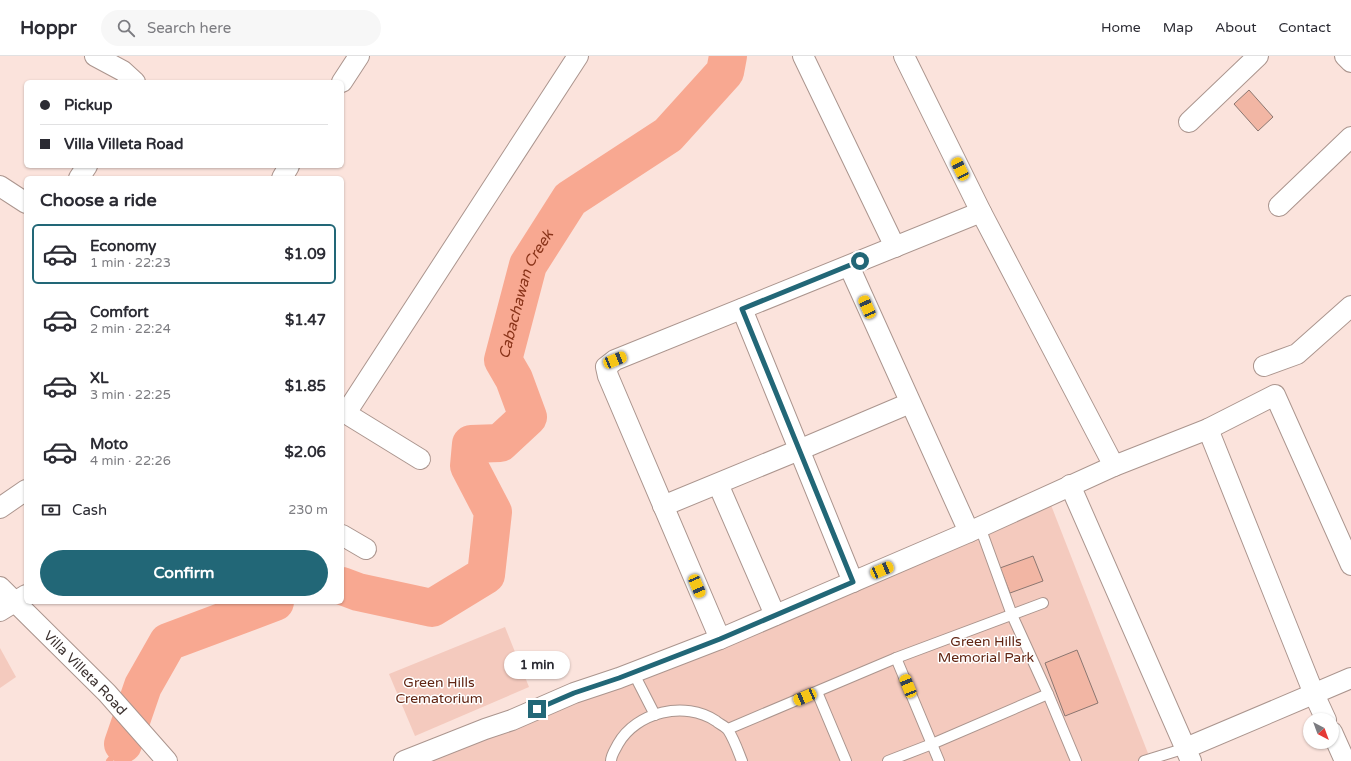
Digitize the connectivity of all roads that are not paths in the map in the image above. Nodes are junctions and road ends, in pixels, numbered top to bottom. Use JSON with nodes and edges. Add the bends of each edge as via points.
{"nodes":[{"id":1,"x":95,"y":56,"type":"edge"},
{"id":2,"x":359,"y":56,"type":"edge"},
{"id":3,"x":578,"y":56,"type":"edge"},
{"id":4,"x":803,"y":56,"type":"edge"},
{"id":5,"x":904,"y":56,"type":"edge"},
{"id":6,"x":1258,"y":56,"type":"edge"},
{"id":7,"x":1345,"y":56,"type":"edge"},
{"id":8,"x":1351,"y":62,"type":"edge"},
{"id":9,"x":133,"y":80,"type":"edge"},
{"id":10,"x":343,"y":80,"type":"edge"},
{"id":11,"x":1190,"y":122,"type":"dead end"},
{"id":12,"x":1351,"y":138,"type":"edge"},
{"id":13,"x":0,"y":186,"type":"edge"},
{"id":14,"x":24,"y":202,"type":"edge"},
{"id":15,"x":1279,"y":206,"type":"dead end"},
{"id":16,"x":981,"y":212,"type":"junction"},
{"id":17,"x":895,"y":247,"type":"junction"},
{"id":18,"x":848,"y":266,"type":"junction"},
{"id":19,"x":1351,"y":306,"type":"edge"},
{"id":20,"x":742,"y":309,"type":"junction"},
{"id":21,"x":1264,"y":366,"type":"dead end"},
{"id":22,"x":910,"y":403,"type":"junction"},
{"id":23,"x":344,"y":412,"type":"edge"},
{"id":24,"x":1208,"y":429,"type":"junction"},
{"id":25,"x":799,"y":450,"type":"junction"},
{"id":26,"x":420,"y":459,"type":"dead end"},
{"id":27,"x":1114,"y":466,"type":"junction"},
{"id":28,"x":718,"y":484,"type":"junction"},
{"id":29,"x":1070,"y":486,"type":"junction"},
{"id":30,"x":24,"y":491,"type":"edge"},
{"id":31,"x":663,"y":506,"type":"junction"},
{"id":32,"x":0,"y":508,"type":"edge"},
{"id":33,"x":974,"y":530,"type":"junction"},
{"id":34,"x":344,"y":535,"type":"edge"},
{"id":35,"x":366,"y":548,"type":"dead end"},
{"id":36,"x":1351,"y":566,"type":"edge"},
{"id":37,"x":853,"y":582,"type":"junction"},
{"id":38,"x":0,"y":587,"type":"edge"},
{"id":39,"x":14,"y":602,"type":"edge"},
{"id":40,"x":1043,"y":603,"type":"dead end"},
{"id":41,"x":776,"y":615,"type":"junction"},
{"id":42,"x":1012,"y":615,"type":"junction"},
{"id":43,"x":720,"y":639,"type":"junction"},
{"id":44,"x":896,"y":658,"type":"junction"},
{"id":45,"x":633,"y":672,"type":"junction"},
{"id":46,"x":1351,"y":678,"type":"edge"},
{"id":47,"x":817,"y":692,"type":"junction"},
{"id":48,"x":1048,"y":694,"type":"junction"},
{"id":49,"x":1314,"y":694,"type":"junction"},
{"id":50,"x":1323,"y":713,"type":"edge"},
{"id":51,"x":655,"y":715,"type":"junction"},
{"id":52,"x":728,"y":729,"type":"junction"},
{"id":53,"x":932,"y":744,"type":"junction"},
{"id":54,"x":1339,"y":748,"type":"edge"},
{"id":55,"x":1188,"y":755,"type":"edge"},
{"id":56,"x":165,"y":759,"type":"edge"},
{"id":57,"x":404,"y":761,"type":"edge"},
{"id":58,"x":611,"y":761,"type":"edge"},
{"id":59,"x":742,"y":761,"type":"edge"},
{"id":60,"x":846,"y":761,"type":"edge"},
{"id":61,"x":888,"y":761,"type":"edge"},
{"id":62,"x":939,"y":761,"type":"edge"},
{"id":63,"x":1076,"y":761,"type":"edge"},
{"id":64,"x":1144,"y":761,"type":"edge"},
{"id":65,"x":1345,"y":761,"type":"edge"}],
"edges":[{"from":1,"to":9,"type":"street"},
{"from":2,"to":10,"type":"street"},
{"from":3,"to":23,"type":"street"},
{"from":4,"to":17,"type":"street"},
{"from":5,"to":16,"type":"street"},
{"from":6,"to":11,"type":"street"},
{"from":7,"to":8,"type":"street"},
{"from":12,"to":15,"type":"street"},
{"from":13,"to":14,"type":"street"},
{"from":16,"to":17,"type":"street"},
{"from":16,"to":27,"type":"street"},
{"from":17,"to":18,"type":"street"},
{"from":18,"to":20,"type":"street"},
{"from":18,"to":22,"type":"street"},
{"from":19,"to":21,"type":"street","via":[[1297,354]]},
{"from":20,"to":25,"type":"street"},
{"from":20,"to":31,"type":"street","via":[[615,360],[606,367]]},
{"from":22,"to":25,"type":"street"},
{"from":22,"to":33,"type":"street"},
{"from":23,"to":26,"type":"street"},
{"from":24,"to":27,"type":"street"},
{"from":24,"to":36,"type":"street","via":[[1275,395]]},
{"from":24,"to":49,"type":"street"},
{"from":25,"to":28,"type":"street"},
{"from":25,"to":37,"type":"street"},
{"from":27,"to":29,"type":"street"},
{"from":28,"to":31,"type":"street"},
{"from":28,"to":41,"type":"street"},
{"from":29,"to":33,"type":"street"},
{"from":29,"to":55,"type":"street"},
{"from":30,"to":32,"type":"street"},
{"from":31,"to":43,"type":"street"},
{"from":33,"to":37,"type":"street"},
{"from":33,"to":42,"type":"lane"},
{"from":34,"to":35,"type":"street"},
{"from":37,"to":41,"type":"street"},
{"from":38,"to":39,"type":"street","name":"Villa Villeta Road"},
{"from":39,"to":56,"type":"street","name":"Villa Villeta Road","via":[[107,693]]},
{"from":40,"to":42,"type":"lane"},
{"from":41,"to":43,"type":"street"},
{"from":42,"to":44,"type":"lane"},
{"from":42,"to":48,"type":"lane"},
{"from":43,"to":45,"type":"street"},
{"from":44,"to":47,"type":"lane"},
{"from":44,"to":53,"type":"lane"},
{"from":45,"to":51,"type":"lane"},
{"from":45,"to":57,"type":"street"},
{"from":46,"to":49,"type":"street"},
{"from":47,"to":52,"type":"lane"},
{"from":47,"to":60,"type":"lane"},
{"from":48,"to":53,"type":"lane"},
{"from":48,"to":63,"type":"lane"},
{"from":49,"to":50,"type":"street"},
{"from":49,"to":55,"type":"street"},
{"from":51,"to":52,"type":"lane","via":[[674,710],[690,711],[710,717]]},
{"from":51,"to":58,"type":"lane","via":[[641,721],[622,737]]},
{"from":52,"to":59,"type":"lane"},
{"from":53,"to":61,"type":"lane"},
{"from":53,"to":62,"type":"lane"},
{"from":54,"to":65,"type":"street"},
{"from":55,"to":64,"type":"lane"}]}
